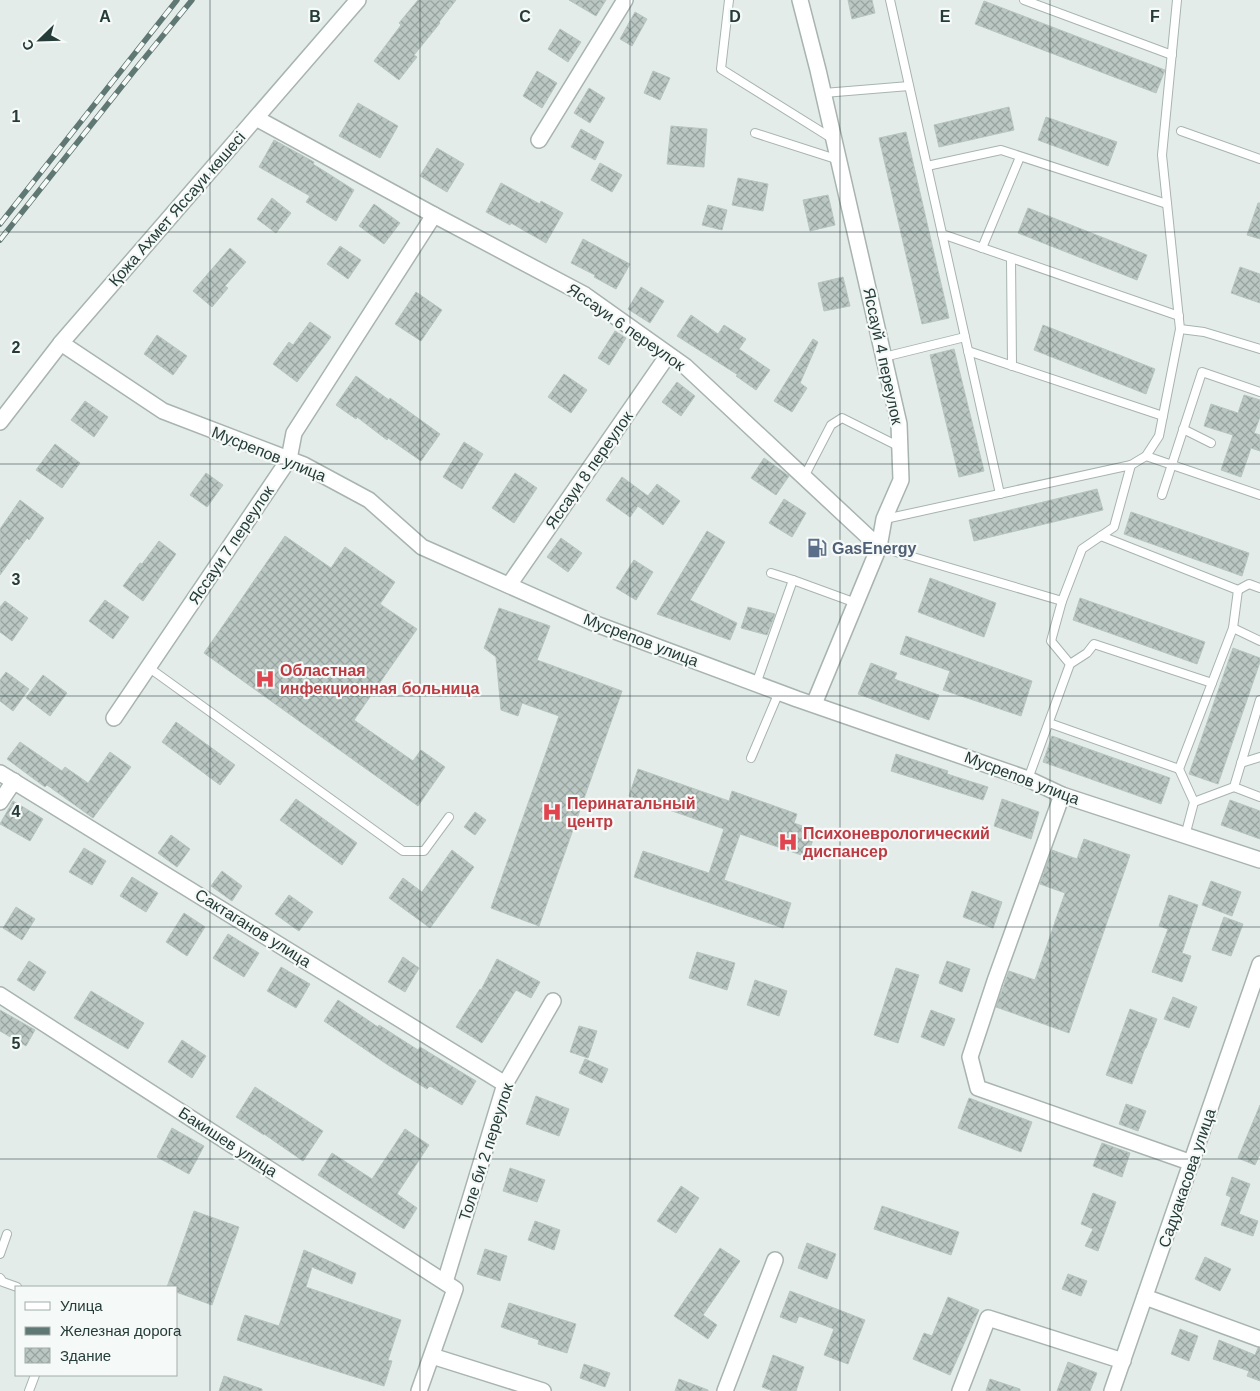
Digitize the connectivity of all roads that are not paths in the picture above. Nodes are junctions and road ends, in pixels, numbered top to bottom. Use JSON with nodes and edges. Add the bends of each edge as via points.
{"nodes":[{"id":1,"x":358,"y":0,"type":"edge"},
{"id":2,"x":625,"y":0,"type":"edge"},
{"id":3,"x":729,"y":0,"type":"edge"},
{"id":4,"x":800,"y":0,"type":"edge"},
{"id":5,"x":890,"y":0,"type":"edge"},
{"id":6,"x":1024,"y":0,"type":"edge"},
{"id":7,"x":1177,"y":0,"type":"edge"},
{"id":8,"x":1172,"y":54,"type":"junction"},
{"id":9,"x":909,"y":86,"type":"junction"},
{"id":10,"x":824,"y":93,"type":"junction"},
{"id":11,"x":256,"y":118,"type":"junction"},
{"id":12,"x":1181,"y":131,"type":"dead end"},
{"id":13,"x":755,"y":133,"type":"dead end"},
{"id":14,"x":539,"y":140,"type":"dead end"},
{"id":15,"x":834,"y":140,"type":"junction"},
{"id":16,"x":1020,"y":157,"type":"junction"},
{"id":17,"x":1260,"y":158,"type":"edge"},
{"id":18,"x":839,"y":160,"type":"junction"},
{"id":19,"x":927,"y":166,"type":"junction"},
{"id":20,"x":1167,"y":204,"type":"junction"},
{"id":21,"x":434,"y":215,"type":"junction"},
{"id":22,"x":942,"y":234,"type":"junction"},
{"id":23,"x":982,"y":248,"type":"junction"},
{"id":24,"x":1011,"y":258,"type":"junction"},
{"id":25,"x":1179,"y":316,"type":"junction"},
{"id":26,"x":1180,"y":329,"type":"junction"},
{"id":27,"x":965,"y":337,"type":"junction"},
{"id":28,"x":61,"y":343,"type":"junction"},
{"id":29,"x":1260,"y":349,"type":"edge"},
{"id":30,"x":968,"y":351,"type":"junction"},
{"id":31,"x":668,"y":355,"type":"junction"},
{"id":32,"x":884,"y":357,"type":"junction"},
{"id":33,"x":1012,"y":366,"type":"junction"},
{"id":34,"x":1260,"y":392,"type":"edge"},
{"id":35,"x":1163,"y":416,"type":"junction"},
{"id":36,"x":0,"y":422,"type":"edge"},
{"id":37,"x":1183,"y":429,"type":"junction"},
{"id":38,"x":1211,"y":443,"type":"dead end"},
{"id":39,"x":900,"y":447,"type":"junction"},
{"id":40,"x":1146,"y":456,"type":"junction"},
{"id":41,"x":289,"y":459,"type":"junction"},
{"id":42,"x":1131,"y":465,"type":"junction"},
{"id":43,"x":1171,"y":465,"type":"junction"},
{"id":44,"x":804,"y":477,"type":"junction"},
{"id":45,"x":1000,"y":494,"type":"junction"},
{"id":46,"x":1162,"y":494,"type":"dead end"},
{"id":47,"x":1260,"y":495,"type":"edge"},
{"id":48,"x":884,"y":519,"type":"junction"},
{"id":49,"x":1101,"y":536,"type":"junction"},
{"id":50,"x":878,"y":547,"type":"junction"},
{"id":51,"x":771,"y":574,"type":"dead end"},
{"id":52,"x":793,"y":580,"type":"junction"},
{"id":53,"x":509,"y":586,"type":"junction"},
{"id":54,"x":1260,"y":588,"type":"edge"},
{"id":55,"x":1238,"y":590,"type":"junction"},
{"id":56,"x":1062,"y":601,"type":"junction"},
{"id":57,"x":856,"y":603,"type":"junction"},
{"id":58,"x":1233,"y":628,"type":"junction"},
{"id":59,"x":1260,"y":641,"type":"edge"},
{"id":60,"x":1070,"y":664,"type":"junction"},
{"id":61,"x":148,"y":667,"type":"junction"},
{"id":62,"x":1212,"y":682,"type":"junction"},
{"id":63,"x":756,"y":684,"type":"junction"},
{"id":64,"x":779,"y":692,"type":"junction"},
{"id":65,"x":1260,"y":700,"type":"edge"},
{"id":66,"x":814,"y":704,"type":"junction"},
{"id":67,"x":114,"y":718,"type":"dead end"},
{"id":68,"x":1049,"y":723,"type":"junction"},
{"id":69,"x":1260,"y":757,"type":"edge"},
{"id":70,"x":751,"y":758,"type":"dead end"},
{"id":71,"x":1241,"y":763,"type":"junction"},
{"id":72,"x":1179,"y":769,"type":"junction"},
{"id":73,"x":0,"y":773,"type":"edge"},
{"id":74,"x":1028,"y":779,"type":"junction"},
{"id":75,"x":14,"y":782,"type":"junction"},
{"id":76,"x":1234,"y":787,"type":"junction"},
{"id":77,"x":1062,"y":795,"type":"junction"},
{"id":78,"x":1260,"y":797,"type":"edge"},
{"id":79,"x":0,"y":802,"type":"edge"},
{"id":80,"x":1194,"y":802,"type":"junction"},
{"id":81,"x":449,"y":817,"type":"dead end"},
{"id":82,"x":1185,"y":836,"type":"junction"},
{"id":83,"x":1260,"y":860,"type":"edge"},
{"id":84,"x":1260,"y":965,"type":"edge"},
{"id":85,"x":0,"y":995,"type":"edge"},
{"id":86,"x":552,"y":1001,"type":"dead end"},
{"id":87,"x":506,"y":1084,"type":"junction"},
{"id":88,"x":1192,"y":1162,"type":"junction"},
{"id":89,"x":7,"y":1234,"type":"dead end"},
{"id":90,"x":0,"y":1254,"type":"edge"},
{"id":91,"x":775,"y":1260,"type":"dead end"},
{"id":92,"x":0,"y":1278,"type":"edge"},
{"id":93,"x":15,"y":1286,"type":"edge"},
{"id":94,"x":450,"y":1286,"type":"junction"},
{"id":95,"x":1146,"y":1297,"type":"junction"},
{"id":96,"x":1260,"y":1340,"type":"edge"},
{"id":97,"x":432,"y":1356,"type":"junction"},
{"id":98,"x":1124,"y":1361,"type":"junction"},
{"id":99,"x":34,"y":1376,"type":"edge"},
{"id":100,"x":29,"y":1391,"type":"edge"},
{"id":101,"x":419,"y":1391,"type":"edge"},
{"id":102,"x":543,"y":1391,"type":"edge"},
{"id":103,"x":725,"y":1391,"type":"edge"},
{"id":104,"x":960,"y":1391,"type":"edge"},
{"id":105,"x":1112,"y":1391,"type":"edge"}],
"edges":[{"from":1,"to":11,"type":"street","name":"Қожа Ахмет Яссауи көшесі"},
{"from":2,"to":14,"type":"street"},
{"from":3,"to":15,"type":"lane","via":[[721,69]]},
{"from":4,"to":10,"type":"street","name":"Яссауй 4 переулок"},
{"from":5,"to":9,"type":"lane"},
{"from":6,"to":8,"type":"lane"},
{"from":7,"to":8,"type":"lane"},
{"from":8,"to":20,"type":"lane","via":[[1162,155]]},
{"from":9,"to":10,"type":"lane"},
{"from":9,"to":19,"type":"lane"},
{"from":10,"to":15,"type":"street","name":"Яссауй 4 переулок"},
{"from":11,"to":21,"type":"street","name":"Яссауи 6 переулок"},
{"from":11,"to":28,"type":"street","name":"Қожа Ахмет Яссауи көшесі"},
{"from":12,"to":17,"type":"lane"},
{"from":13,"to":18,"type":"lane"},
{"from":15,"to":18,"type":"street","name":"Яссауй 4 переулок"},
{"from":16,"to":19,"type":"lane","via":[[1001,150]]},
{"from":16,"to":20,"type":"lane"},
{"from":16,"to":23,"type":"lane"},
{"from":18,"to":32,"type":"street","name":"Яссауй 4 переулок"},
{"from":19,"to":22,"type":"lane"},
{"from":20,"to":25,"type":"lane"},
{"from":21,"to":31,"type":"street","name":"Яссауи 6 переулок","via":[[586,295]]},
{"from":21,"to":41,"type":"street","name":"Яссауи 7 переулок","via":[[294,433]]},
{"from":22,"to":23,"type":"lane"},
{"from":22,"to":27,"type":"lane"},
{"from":23,"to":24,"type":"lane"},
{"from":24,"to":25,"type":"lane"},
{"from":24,"to":33,"type":"lane"},
{"from":25,"to":26,"type":"lane"},
{"from":26,"to":29,"type":"lane","via":[[1204,332]]},
{"from":26,"to":35,"type":"lane"},
{"from":27,"to":30,"type":"lane"},
{"from":27,"to":32,"type":"lane"},
{"from":28,"to":36,"type":"street","name":"Қожа Ахмет Яссауи көшесі"},
{"from":28,"to":41,"type":"street","name":"Мусрепов улица","via":[[163,411]]},
{"from":30,"to":33,"type":"lane"},
{"from":30,"to":45,"type":"lane"},
{"from":31,"to":44,"type":"street","name":"Яссауи 6 переулок","via":[[685,366]]},
{"from":31,"to":53,"type":"street","name":"Яссауи 8 переулок"},
{"from":32,"to":39,"type":"street","name":"Яссауй 4 переулок","via":[[899,424]]},
{"from":33,"to":35,"type":"lane"},
{"from":34,"to":37,"type":"lane","via":[[1202,372]]},
{"from":35,"to":40,"type":"lane","via":[[1159,436]]},
{"from":37,"to":38,"type":"lane"},
{"from":37,"to":43,"type":"lane"},
{"from":39,"to":44,"type":"lane","via":[[842,418],[831,425]]},
{"from":39,"to":48,"type":"street","name":"Яссауй 4 переулок","via":[[901,480]]},
{"from":40,"to":42,"type":"lane"},
{"from":40,"to":43,"type":"lane"},
{"from":41,"to":53,"type":"street","name":"Мусрепов улица","via":[[369,500],[422,547]]},
{"from":41,"to":61,"type":"street","name":"Яссауи 7 переулок"},
{"from":42,"to":45,"type":"lane"},
{"from":42,"to":49,"type":"lane","via":[[1114,527]]},
{"from":43,"to":46,"type":"lane"},
{"from":43,"to":47,"type":"lane"},
{"from":44,"to":50,"type":"street","name":"Яссауи 6 переулок"},
{"from":45,"to":48,"type":"lane"},
{"from":48,"to":50,"type":"street","name":"Яссауй 4 переулок"},
{"from":49,"to":55,"type":"lane"},
{"from":49,"to":56,"type":"lane","via":[[1082,549]]},
{"from":50,"to":56,"type":"lane"},
{"from":50,"to":57,"type":"street","name":"Яссауй 4 переулок"},
{"from":51,"to":52,"type":"lane"},
{"from":52,"to":57,"type":"lane"},
{"from":52,"to":63,"type":"lane"},
{"from":53,"to":63,"type":"street","name":"Мусрепов улица","via":[[596,624]]},
{"from":54,"to":55,"type":"lane","via":[[1250,584]]},
{"from":55,"to":58,"type":"lane"},
{"from":56,"to":60,"type":"lane","via":[[1052,641]]},
{"from":57,"to":66,"type":"street","name":"Яссауй 4 переулок"},
{"from":58,"to":59,"type":"lane"},
{"from":58,"to":62,"type":"lane"},
{"from":60,"to":62,"type":"lane","via":[[1094,644]]},
{"from":60,"to":68,"type":"lane"},
{"from":61,"to":67,"type":"street","name":"Яссауи 7 переулок"},
{"from":61,"to":81,"type":"lane","via":[[402,851],[424,851]]},
{"from":62,"to":72,"type":"lane"},
{"from":63,"to":64,"type":"street","name":"Мусрепов улица"},
{"from":64,"to":66,"type":"street","name":"Мусрепов улица"},
{"from":64,"to":70,"type":"lane"},
{"from":65,"to":71,"type":"lane"},
{"from":66,"to":74,"type":"street","name":"Мусрепов улица"},
{"from":68,"to":72,"type":"lane"},
{"from":68,"to":74,"type":"lane"},
{"from":69,"to":71,"type":"lane"},
{"from":71,"to":76,"type":"lane"},
{"from":72,"to":80,"type":"lane"},
{"from":73,"to":75,"type":"street","name":"Сактаганов улица"},
{"from":74,"to":77,"type":"street","name":"Мусрепов улица"},
{"from":75,"to":79,"type":"street"},
{"from":75,"to":87,"type":"street","name":"Сактаганов улица"},
{"from":76,"to":78,"type":"lane"},
{"from":76,"to":80,"type":"lane"},
{"from":77,"to":82,"type":"street","name":"Мусрепов улица"},
{"from":77,"to":88,"type":"street","via":[[970,1057],[978,1088]]},
{"from":80,"to":82,"type":"lane"},
{"from":82,"to":83,"type":"street","name":"Мусрепов улица"},
{"from":84,"to":88,"type":"street","name":"Садуакасова улица"},
{"from":85,"to":94,"type":"street","name":"Бакишев улица"},
{"from":86,"to":87,"type":"street","name":"Толе би 2 переулок"},
{"from":87,"to":94,"type":"street","name":"Толе би 2 переулок"},
{"from":88,"to":95,"type":"street","name":"Садуакасова улица"},
{"from":89,"to":90,"type":"lane"},
{"from":91,"to":103,"type":"street"},
{"from":92,"to":93,"type":"lane"},
{"from":94,"to":97,"type":"street","name":"Толе би 2 переулок"},
{"from":95,"to":96,"type":"street"},
{"from":95,"to":98,"type":"street","name":"Садуакасова улица"},
{"from":97,"to":101,"type":"street","name":"Толе би 2 переулок"},
{"from":97,"to":102,"type":"street"},
{"from":98,"to":104,"type":"street","via":[[988,1318]]},
{"from":98,"to":105,"type":"street","name":"Садуакасова улица"},
{"from":99,"to":100,"type":"lane"}]}
